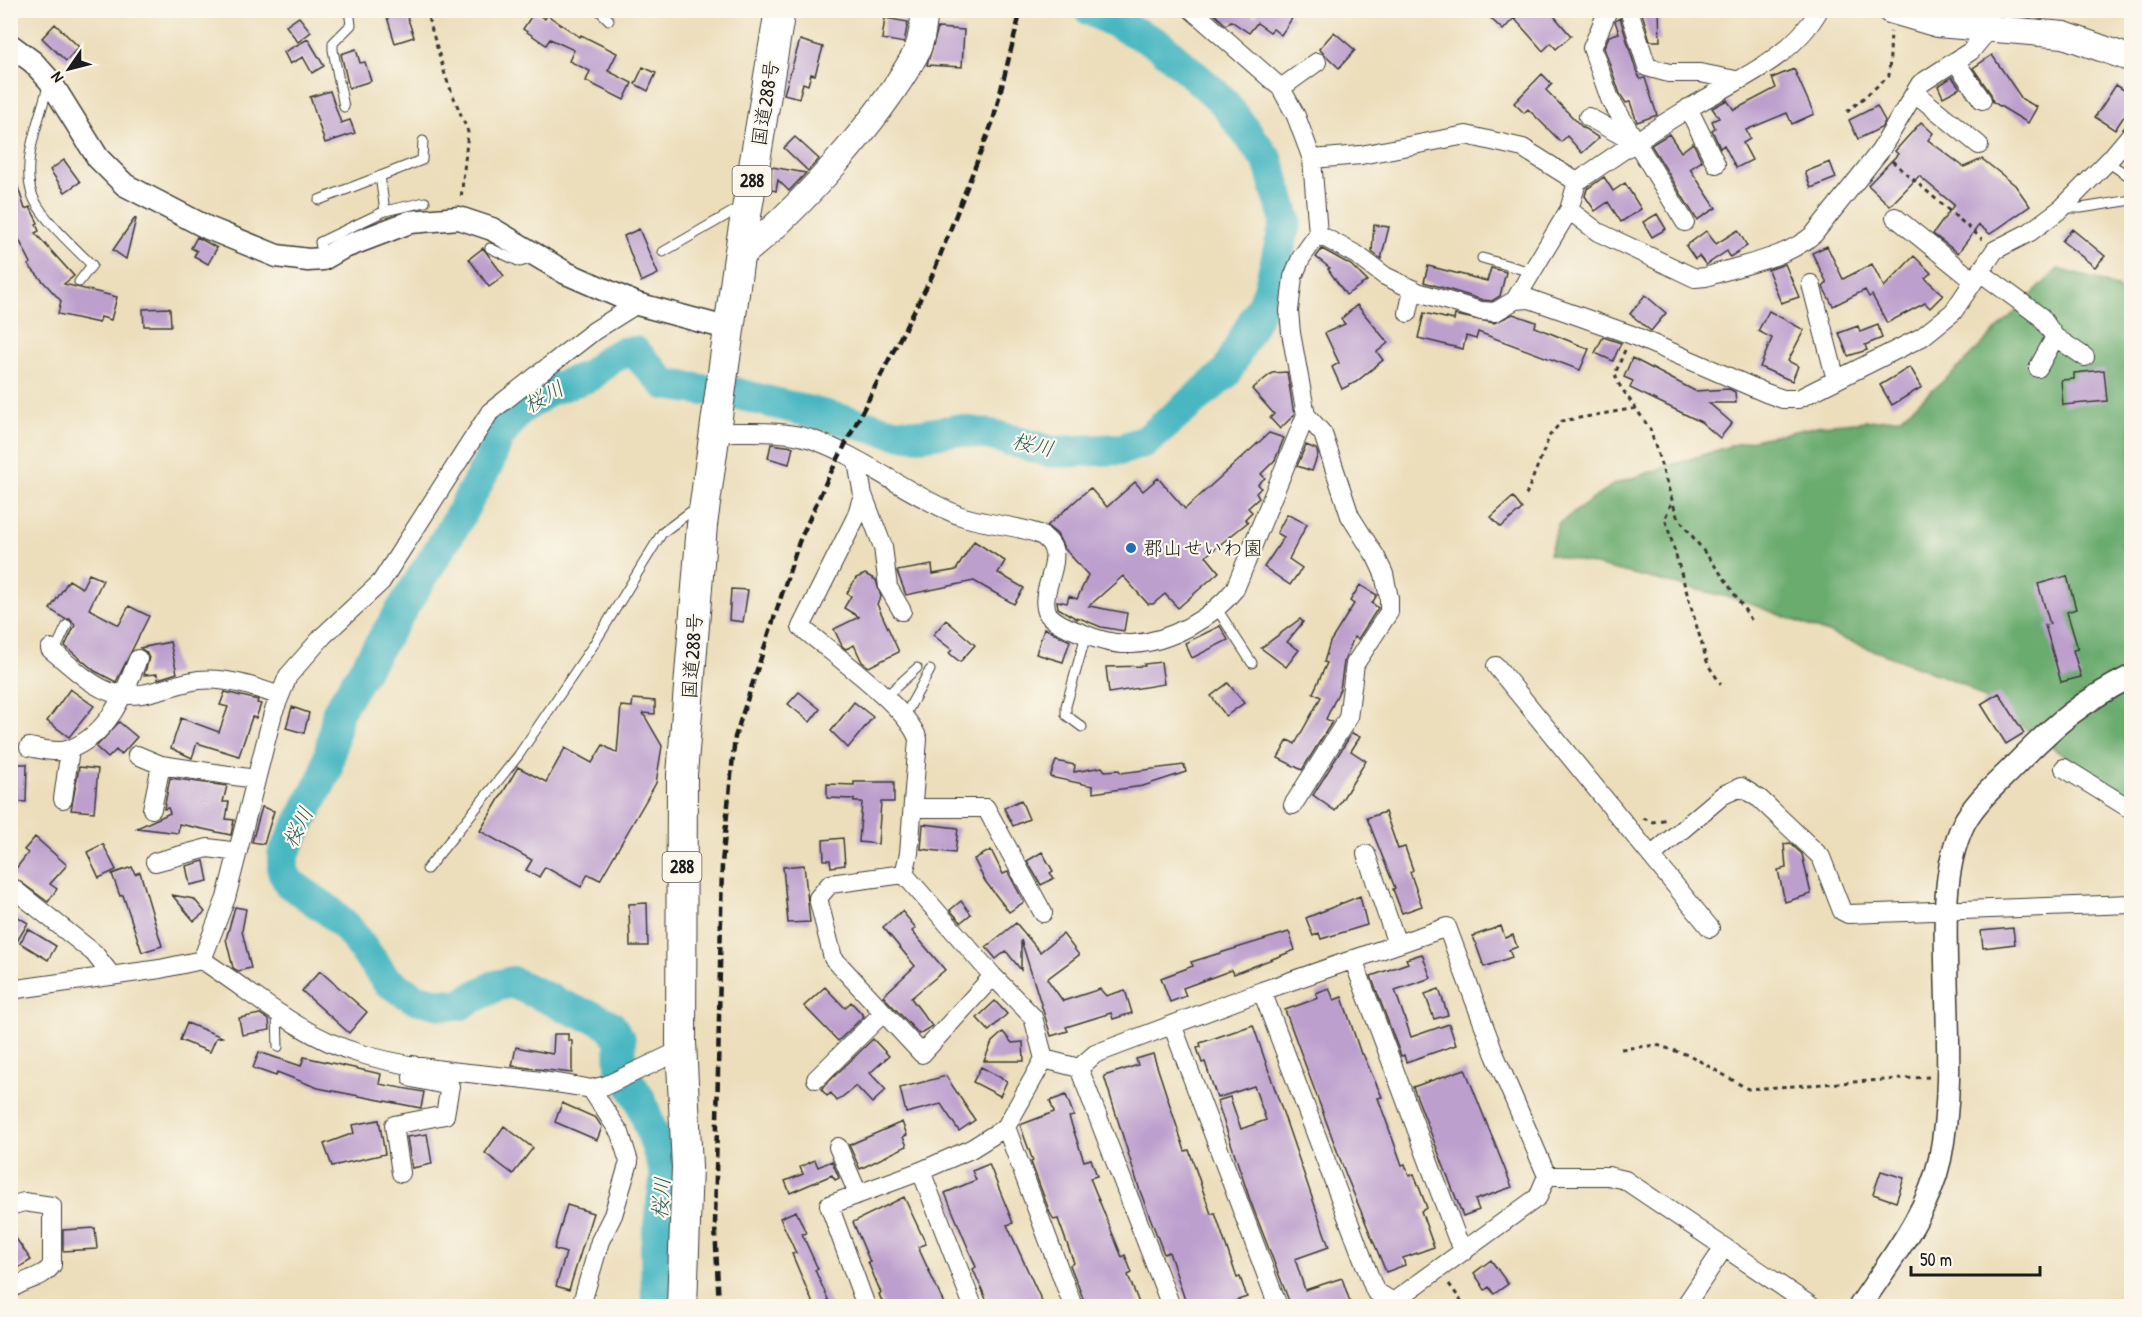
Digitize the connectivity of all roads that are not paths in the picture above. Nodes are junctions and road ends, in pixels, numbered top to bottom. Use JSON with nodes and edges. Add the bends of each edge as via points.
{"nodes":[{"id":1,"x":349,"y":10,"type":"edge"},
{"id":2,"x":599,"y":10,"type":"edge"},
{"id":3,"x":780,"y":10,"type":"edge"},
{"id":4,"x":925,"y":10,"type":"edge"},
{"id":5,"x":1192,"y":10,"type":"edge"},
{"id":6,"x":1608,"y":10,"type":"edge"},
{"id":7,"x":1629,"y":10,"type":"edge"},
{"id":8,"x":1819,"y":10,"type":"edge"},
{"id":9,"x":1891,"y":11,"type":"edge"},
{"id":10,"x":609,"y":20,"type":"dead end"},
{"id":11,"x":1990,"y":28,"type":"junction"},
{"id":12,"x":10,"y":45,"type":"edge"},
{"id":13,"x":2132,"y":59,"type":"edge"},
{"id":14,"x":1955,"y":61,"type":"junction"},
{"id":15,"x":1317,"y":62,"type":"dead end"},
{"id":16,"x":1736,"y":80,"type":"junction"},
{"id":17,"x":50,"y":81,"type":"junction"},
{"id":18,"x":1281,"y":88,"type":"junction"},
{"id":19,"x":1915,"y":93,"type":"junction"},
{"id":20,"x":1982,"y":100,"type":"dead end"},
{"id":21,"x":344,"y":107,"type":"dead end"},
{"id":22,"x":1688,"y":108,"type":"junction"},
{"id":23,"x":1588,"y":117,"type":"dead end"},
{"id":24,"x":2132,"y":133,"type":"edge"},
{"id":25,"x":423,"y":141,"type":"dead end"},
{"id":26,"x":1635,"y":143,"type":"junction"},
{"id":27,"x":1978,"y":145,"type":"dead end"},
{"id":28,"x":1312,"y":159,"type":"junction"},
{"id":29,"x":2107,"y":162,"type":"junction"},
{"id":30,"x":1716,"y":164,"type":"dead end"},
{"id":31,"x":380,"y":176,"type":"junction"},
{"id":32,"x":2132,"y":178,"type":"edge"},
{"id":33,"x":1577,"y":182,"type":"junction"},
{"id":34,"x":319,"y":200,"type":"dead end"},
{"id":35,"x":2132,"y":200,"type":"edge"},
{"id":36,"x":425,"y":202,"type":"dead end"},
{"id":37,"x":748,"y":202,"type":"junction"},
{"id":38,"x":2062,"y":208,"type":"junction"},
{"id":39,"x":1569,"y":210,"type":"junction"},
{"id":40,"x":385,"y":211,"type":"junction"},
{"id":41,"x":1895,"y":217,"type":"dead end"},
{"id":42,"x":1685,"y":222,"type":"dead end"},
{"id":43,"x":1318,"y":234,"type":"junction"},
{"id":44,"x":490,"y":248,"type":"dead end"},
{"id":45,"x":663,"y":252,"type":"dead end"},
{"id":46,"x":540,"y":256,"type":"junction"},
{"id":47,"x":739,"y":257,"type":"junction"},
{"id":48,"x":1482,"y":258,"type":"dead end"},
{"id":49,"x":323,"y":259,"type":"junction"},
{"id":50,"x":1531,"y":272,"type":"junction"},
{"id":51,"x":1977,"y":277,"type":"junction"},
{"id":52,"x":80,"y":282,"type":"dead end"},
{"id":53,"x":1811,"y":284,"type":"dead end"},
{"id":54,"x":1413,"y":289,"type":"junction"},
{"id":55,"x":1515,"y":300,"type":"junction"},
{"id":56,"x":637,"y":304,"type":"junction"},
{"id":57,"x":1408,"y":313,"type":"dead end"},
{"id":58,"x":2055,"y":337,"type":"junction"},
{"id":59,"x":728,"y":340,"type":"junction"},
{"id":60,"x":2085,"y":357,"type":"dead end"},
{"id":61,"x":2038,"y":368,"type":"dead end"},
{"id":62,"x":1836,"y":380,"type":"junction"},
{"id":63,"x":1306,"y":415,"type":"junction"},
{"id":64,"x":714,"y":430,"type":"junction"},
{"id":65,"x":857,"y":462,"type":"junction"},
{"id":66,"x":863,"y":495,"type":"junction"},
{"id":67,"x":705,"y":502,"type":"junction"},
{"id":68,"x":1217,"y":609,"type":"junction"},
{"id":69,"x":902,"y":611,"type":"dead end"},
{"id":70,"x":67,"y":625,"type":"dead end"},
{"id":71,"x":1086,"y":635,"type":"junction"},
{"id":72,"x":52,"y":651,"type":"joint"},
{"id":73,"x":138,"y":659,"type":"dead end"},
{"id":74,"x":1252,"y":663,"type":"dead end"},
{"id":75,"x":1496,"y":666,"type":"dead end"},
{"id":76,"x":917,"y":668,"type":"dead end"},
{"id":77,"x":930,"y":670,"type":"dead end"},
{"id":78,"x":2132,"y":676,"type":"edge"},
{"id":79,"x":124,"y":695,"type":"junction"},
{"id":80,"x":280,"y":696,"type":"junction"},
{"id":81,"x":884,"y":698,"type":"junction"},
{"id":82,"x":904,"y":717,"type":"junction"},
{"id":83,"x":1082,"y":727,"type":"dead end"},
{"id":84,"x":29,"y":747,"type":"dead end"},
{"id":85,"x":70,"y":749,"type":"junction"},
{"id":86,"x":137,"y":755,"type":"dead end"},
{"id":87,"x":161,"y":765,"type":"junction"},
{"id":88,"x":2064,"y":768,"type":"dead end"},
{"id":89,"x":255,"y":779,"type":"junction"},
{"id":90,"x":63,"y":799,"type":"dead end"},
{"id":91,"x":1293,"y":804,"type":"dead end"},
{"id":92,"x":913,"y":808,"type":"junction"},
{"id":93,"x":152,"y":809,"type":"dead end"},
{"id":94,"x":2132,"y":810,"type":"edge"},
{"id":95,"x":238,"y":852,"type":"junction"},
{"id":96,"x":1365,"y":854,"type":"dead end"},
{"id":97,"x":1651,"y":856,"type":"junction"},
{"id":98,"x":155,"y":862,"type":"dead end"},
{"id":99,"x":427,"y":869,"type":"dead end"},
{"id":100,"x":904,"y":874,"type":"junction"},
{"id":101,"x":10,"y":886,"type":"edge"},
{"id":102,"x":2132,"y":904,"type":"edge"},
{"id":103,"x":1945,"y":909,"type":"junction"},
{"id":104,"x":1043,"y":913,"type":"dead end"},
{"id":105,"x":1710,"y":928,"type":"dead end"},
{"id":106,"x":1397,"y":944,"type":"junction"},
{"id":107,"x":1353,"y":958,"type":"junction"},
{"id":108,"x":202,"y":960,"type":"junction"},
{"id":109,"x":112,"y":975,"type":"junction"},
{"id":110,"x":993,"y":975,"type":"junction"},
{"id":111,"x":10,"y":990,"type":"edge"},
{"id":112,"x":1262,"y":991,"type":"junction"},
{"id":113,"x":277,"y":1013,"type":"junction"},
{"id":114,"x":883,"y":1013,"type":"junction"},
{"id":115,"x":1173,"y":1027,"type":"junction"},
{"id":116,"x":278,"y":1047,"type":"dead end"},
{"id":117,"x":681,"y":1050,"type":"junction"},
{"id":118,"x":1044,"y":1059,"type":"junction"},
{"id":119,"x":413,"y":1065,"type":"junction"},
{"id":120,"x":1078,"y":1068,"type":"junction"},
{"id":121,"x":816,"y":1079,"type":"dead end"},
{"id":122,"x":599,"y":1087,"type":"junction"},
{"id":123,"x":1006,"y":1127,"type":"junction"},
{"id":124,"x":838,"y":1147,"type":"dead end"},
{"id":125,"x":921,"y":1171,"type":"junction"},
{"id":126,"x":400,"y":1173,"type":"dead end"},
{"id":127,"x":1547,"y":1176,"type":"junction"},
{"id":128,"x":858,"y":1194,"type":"junction"},
{"id":129,"x":10,"y":1206,"type":"edge"},
{"id":130,"x":1723,"y":1249,"type":"junction"},
{"id":131,"x":1465,"y":1251,"type":"junction"},
{"id":132,"x":10,"y":1290,"type":"edge"},
{"id":133,"x":1393,"y":1304,"type":"edge"},
{"id":134,"x":581,"y":1306,"type":"edge"},
{"id":135,"x":682,"y":1306,"type":"edge"},
{"id":136,"x":866,"y":1306,"type":"edge"},
{"id":137,"x":973,"y":1306,"type":"edge"},
{"id":138,"x":1073,"y":1306,"type":"edge"},
{"id":139,"x":1171,"y":1306,"type":"edge"},
{"id":140,"x":1278,"y":1306,"type":"edge"},
{"id":141,"x":1685,"y":1306,"type":"edge"},
{"id":142,"x":1811,"y":1306,"type":"edge"},
{"id":143,"x":1860,"y":1306,"type":"edge"}],
"edges":[{"from":1,"to":21,"type":"lane","via":[[351,25],[333,43]]},
{"from":2,"to":10,"type":"lane"},
{"from":3,"to":37,"type":"highway","name":"国道288号","number":"288"},
{"from":4,"to":47,"type":"main road","via":[[915,54],[860,132],[808,193]]},
{"from":5,"to":18,"type":"street"},
{"from":6,"to":26,"type":"street","via":[[1592,48],[1610,99]]},
{"from":7,"to":16,"type":"street","via":[[1647,67],[1669,74],[1700,73]]},
{"from":8,"to":16,"type":"street","via":[[1793,45]]},
{"from":9,"to":11,"type":"main road","via":[[1938,24]]},
{"from":11,"to":13,"type":"main road","via":[[2064,35]]},
{"from":11,"to":14,"type":"street","via":[[1971,51]]},
{"from":12,"to":17,"type":"street"},
{"from":14,"to":19,"type":"street","via":[[1920,84]]},
{"from":14,"to":20,"type":"street"},
{"from":15,"to":18,"type":"street"},
{"from":16,"to":22,"type":"street"},
{"from":17,"to":49,"type":"street","via":[[98,158],[125,185],[208,228],[277,256],[292,260]]},
{"from":17,"to":52,"type":"lane","via":[[31,154],[29,180],[33,196],[55,227],[92,265]]},
{"from":18,"to":28,"type":"street"},
{"from":19,"to":27,"type":"street"},
{"from":19,"to":39,"type":"street","via":[[1880,151],[1814,234],[1804,243],[1757,262],[1695,278],[1598,232]]},
{"from":22,"to":26,"type":"street"},
{"from":22,"to":30,"type":"street"},
{"from":23,"to":26,"type":"street"},
{"from":24,"to":29,"type":"street"},
{"from":25,"to":31,"type":"lane","via":[[422,160]]},
{"from":26,"to":33,"type":"street"},
{"from":26,"to":42,"type":"street"},
{"from":28,"to":33,"type":"street","via":[[1466,135],[1523,148]]},
{"from":28,"to":43,"type":"street"},
{"from":29,"to":32,"type":"lane"},
{"from":29,"to":38,"type":"street"},
{"from":31,"to":34,"type":"lane"},
{"from":31,"to":40,"type":"lane"},
{"from":33,"to":39,"type":"street"},
{"from":35,"to":38,"type":"lane"},
{"from":36,"to":40,"type":"lane"},
{"from":37,"to":45,"type":"lane"},
{"from":37,"to":47,"type":"highway","name":"国道288号","number":"288"},
{"from":38,"to":51,"type":"street","via":[[2030,232],[1995,250]]},
{"from":39,"to":50,"type":"street"},
{"from":40,"to":49,"type":"lane","via":[[320,242]]},
{"from":41,"to":51,"type":"street"},
{"from":43,"to":54,"type":"street"},
{"from":43,"to":63,"type":"street","via":[[1293,277],[1289,310]]},
{"from":44,"to":46,"type":"lane","via":[[520,262]]},
{"from":46,"to":49,"type":"street","via":[[492,229],[459,218],[410,222]]},
{"from":46,"to":56,"type":"street","via":[[566,273]]},
{"from":47,"to":59,"type":"highway","name":"国道288号","number":"288"},
{"from":48,"to":50,"type":"lane"},
{"from":50,"to":55,"type":"street"},
{"from":51,"to":58,"type":"street","via":[[2041,317]]},
{"from":51,"to":62,"type":"street","via":[[1953,312],[1922,337]]},
{"from":53,"to":62,"type":"street"},
{"from":54,"to":55,"type":"street","via":[[1481,311],[1494,312]]},
{"from":54,"to":57,"type":"street"},
{"from":55,"to":62,"type":"street","via":[[1530,299],[1632,334],[1783,399],[1798,399]]},
{"from":56,"to":59,"type":"street"},
{"from":56,"to":80,"type":"street","via":[[594,331],[490,412],[381,582],[316,644],[288,676]]},
{"from":58,"to":60,"type":"street"},
{"from":58,"to":61,"type":"street"},
{"from":59,"to":64,"type":"highway","name":"国道288号","number":"288"},
{"from":63,"to":68,"type":"street","via":[[1242,575]]},
{"from":63,"to":91,"type":"street","via":[[1323,434],[1350,516],[1384,574],[1389,612],[1355,664],[1348,717]]},
{"from":64,"to":65,"type":"street","via":[[809,438]]},
{"from":64,"to":67,"type":"highway","name":"国道288号","number":"288"},
{"from":65,"to":66,"type":"street"},
{"from":65,"to":71,"type":"street","via":[[958,515],[1044,537],[1055,560],[1044,608],[1052,618]]},
{"from":66,"to":69,"type":"street","via":[[883,547],[888,587]]},
{"from":66,"to":81,"type":"street","via":[[856,517],[801,627]]},
{"from":67,"to":99,"type":"lane","via":[[662,533],[594,644],[518,756]]},
{"from":67,"to":117,"type":"highway","name":"国道288号","number":"288","via":[[682,775]]},
{"from":68,"to":71,"type":"street","via":[[1168,636],[1146,642],[1115,643]]},
{"from":68,"to":74,"type":"lane"},
{"from":70,"to":72,"type":"lane"},
{"from":71,"to":83,"type":"lane","via":[[1066,715]]},
{"from":72,"to":79,"type":"street","via":[[101,688]]},
{"from":73,"to":79,"type":"street"},
{"from":75,"to":97,"type":"street"},
{"from":76,"to":81,"type":"lane"},
{"from":77,"to":82,"type":"lane"},
{"from":78,"to":103,"type":"street","via":[[2094,695],[2050,729],[1976,805],[1963,826],[1955,851]]},
{"from":79,"to":80,"type":"street","via":[[200,680],[251,686]]},
{"from":79,"to":85,"type":"street","via":[[99,729]]},
{"from":80,"to":89,"type":"street"},
{"from":81,"to":82,"type":"street"},
{"from":82,"to":92,"type":"street","via":[[918,739]]},
{"from":84,"to":85,"type":"street"},
{"from":85,"to":90,"type":"street"},
{"from":86,"to":87,"type":"street"},
{"from":87,"to":89,"type":"street"},
{"from":87,"to":93,"type":"street"},
{"from":88,"to":94,"type":"street"},
{"from":89,"to":95,"type":"street"},
{"from":92,"to":100,"type":"street"},
{"from":92,"to":104,"type":"street","via":[[986,808]]},
{"from":95,"to":98,"type":"street","via":[[208,848]]},
{"from":95,"to":108,"type":"street","via":[[226,898]]},
{"from":96,"to":106,"type":"street"},
{"from":97,"to":103,"type":"street","via":[[1723,795],[1741,787],[1760,799],[1821,856],[1842,911],[1848,914]]},
{"from":97,"to":105,"type":"street"},
{"from":100,"to":110,"type":"street"},
{"from":100,"to":114,"type":"street","via":[[830,884],[818,898],[833,958]]},
{"from":101,"to":109,"type":"street","via":[[94,953]]},
{"from":102,"to":103,"type":"street"},
{"from":103,"to":143,"type":"street","via":[[1948,1075],[1940,1158],[1923,1208]]},
{"from":106,"to":107,"type":"street"},
{"from":106,"to":127,"type":"street","via":[[1447,927],[1495,1055]]},
{"from":107,"to":112,"type":"street"},
{"from":107,"to":131,"type":"street"},
{"from":108,"to":109,"type":"street"},
{"from":108,"to":113,"type":"street"},
{"from":109,"to":111,"type":"street"},
{"from":110,"to":114,"type":"street","via":[[922,1054]]},
{"from":110,"to":118,"type":"street","via":[[1033,1017]]},
{"from":112,"to":115,"type":"street"},
{"from":112,"to":133,"type":"street","via":[[1375,1291]]},
{"from":113,"to":116,"type":"lane"},
{"from":113,"to":119,"type":"street","via":[[357,1053]]},
{"from":114,"to":121,"type":"street"},
{"from":115,"to":120,"type":"street","via":[[1095,1054]]},
{"from":115,"to":140,"type":"street"},
{"from":117,"to":122,"type":"street"},
{"from":117,"to":135,"type":"highway","name":"国道288号","number":"288","via":[[687,1167]]},
{"from":118,"to":120,"type":"street"},
{"from":118,"to":123,"type":"street"},
{"from":119,"to":122,"type":"street"},
{"from":119,"to":126,"type":"street","via":[[412,1078],[450,1086],[445,1115],[394,1125]]},
{"from":120,"to":139,"type":"street"},
{"from":122,"to":134,"type":"street","via":[[629,1162]]},
{"from":123,"to":125,"type":"street","via":[[971,1149]]},
{"from":123,"to":138,"type":"street"},
{"from":124,"to":128,"type":"street"},
{"from":125,"to":128,"type":"street"},
{"from":125,"to":137,"type":"street"},
{"from":127,"to":130,"type":"street","via":[[1608,1176],[1625,1180]]},
{"from":127,"to":131,"type":"street","via":[[1538,1197]]},
{"from":128,"to":136,"type":"street","via":[[829,1204]]},
{"from":129,"to":132,"type":"street","via":[[24,1202],[52,1206],[52,1265],[47,1273],[20,1282]]},
{"from":130,"to":141,"type":"street"},
{"from":130,"to":142,"type":"street"},
{"from":131,"to":133,"type":"street"}]}
